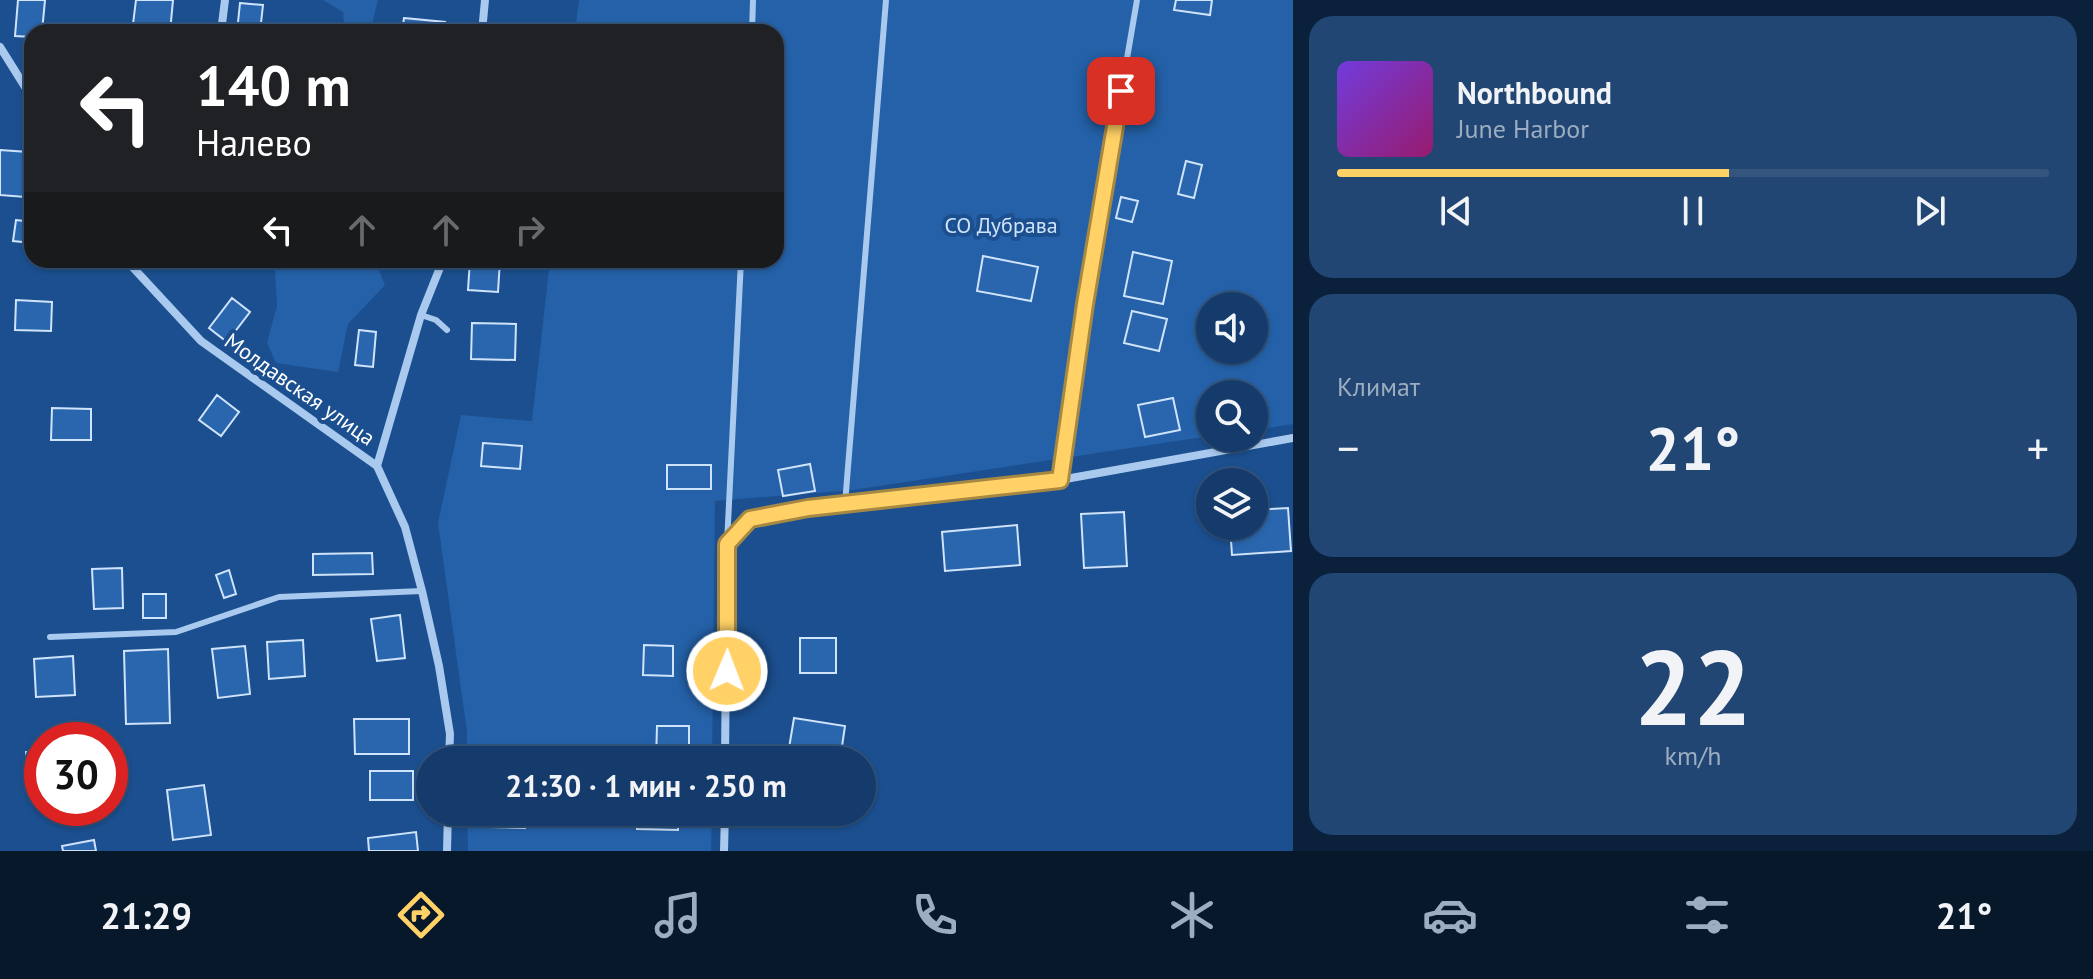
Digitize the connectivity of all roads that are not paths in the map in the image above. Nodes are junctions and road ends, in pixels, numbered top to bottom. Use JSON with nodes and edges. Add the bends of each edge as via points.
{"nodes":[{"id":1,"x":225,"y":0,"type":"edge"},
{"id":2,"x":485,"y":0,"type":"edge"},
{"id":3,"x":753,"y":0,"type":"edge"},
{"id":4,"x":886,"y":0,"type":"edge"},
{"id":5,"x":1137,"y":0,"type":"edge"},
{"id":6,"x":222,"y":24,"type":"edge"},
{"id":7,"x":483,"y":24,"type":"edge"},
{"id":8,"x":752,"y":24,"type":"edge"},
{"id":9,"x":0,"y":47,"type":"edge"},
{"id":10,"x":24,"y":85,"type":"edge"},
{"id":11,"x":133,"y":268,"type":"edge"},
{"id":12,"x":440,"y":268,"type":"edge"},
{"id":13,"x":741,"y":268,"type":"edge"},
{"id":14,"x":421,"y":315,"type":"junction"},
{"id":15,"x":447,"y":330,"type":"dead end"},
{"id":16,"x":1293,"y":438,"type":"edge"},
{"id":17,"x":377,"y":466,"type":"junction"},
{"id":18,"x":1060,"y":480,"type":"junction"},
{"id":19,"x":845,"y":504,"type":"junction"},
{"id":20,"x":727,"y":544,"type":"junction"},
{"id":21,"x":422,"y":591,"type":"junction"},
{"id":22,"x":50,"y":637,"type":"dead end"},
{"id":23,"x":450,"y":746,"type":"edge"},
{"id":24,"x":725,"y":746,"type":"edge"},
{"id":25,"x":448,"y":826,"type":"edge"},
{"id":26,"x":725,"y":826,"type":"edge"},
{"id":27,"x":447,"y":851,"type":"edge"},
{"id":28,"x":724,"y":851,"type":"edge"}],
"edges":[{"from":1,"to":6,"type":"street"},
{"from":2,"to":7,"type":"street"},
{"from":3,"to":8,"type":"lane"},
{"from":4,"to":19,"type":"lane"},
{"from":5,"to":18,"type":"lane"},
{"from":9,"to":10,"type":"street"},
{"from":11,"to":17,"type":"street","name":"Молдавская улица","via":[[201,341]]},
{"from":12,"to":14,"type":"street"},
{"from":13,"to":20,"type":"lane"},
{"from":14,"to":15,"type":"lane"},
{"from":14,"to":17,"type":"street"},
{"from":16,"to":18,"type":"street"},
{"from":17,"to":21,"type":"street","name":"Молдавская улица","via":[[405,527]]},
{"from":18,"to":19,"type":"street"},
{"from":19,"to":20,"type":"street","via":[[750,519]]},
{"from":20,"to":24,"type":"street"},
{"from":21,"to":22,"type":"lane","via":[[279,597],[176,632]]},
{"from":21,"to":23,"type":"street","name":"Молдавская улица"},
{"from":25,"to":27,"type":"street"},
{"from":26,"to":28,"type":"street"}]}
